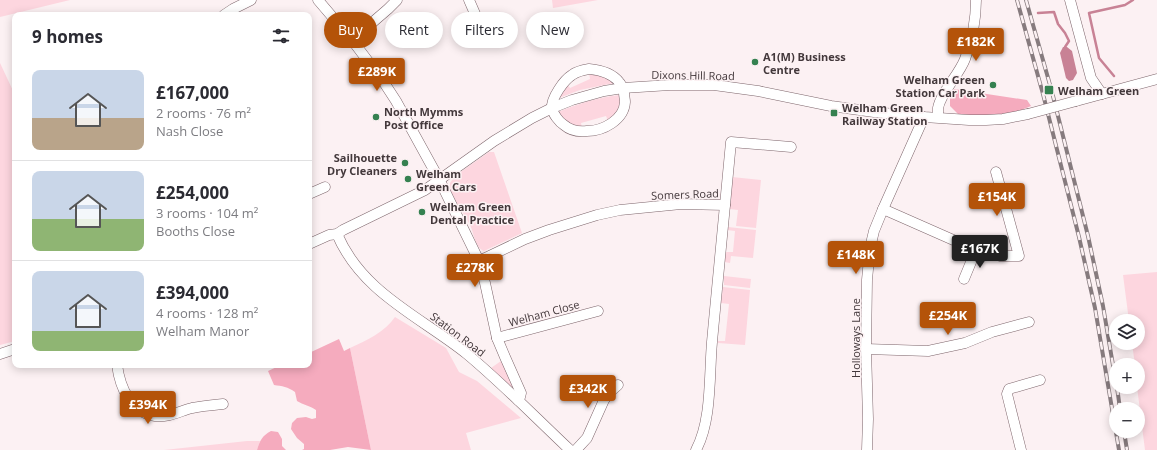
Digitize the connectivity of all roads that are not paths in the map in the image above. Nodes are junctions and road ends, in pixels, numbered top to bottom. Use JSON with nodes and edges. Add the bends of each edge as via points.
{"nodes":[{"id":1,"x":251,"y":0,"type":"edge"},
{"id":2,"x":318,"y":0,"type":"edge"},
{"id":3,"x":397,"y":0,"type":"edge"},
{"id":4,"x":469,"y":0,"type":"edge"},
{"id":5,"x":976,"y":0,"type":"edge"},
{"id":6,"x":1070,"y":0,"type":"edge"},
{"id":7,"x":228,"y":12,"type":"edge"},
{"id":8,"x":328,"y":12,"type":"edge"},
{"id":9,"x":474,"y":12,"type":"edge"},
{"id":10,"x":377,"y":18,"type":"edge"},
{"id":11,"x":358,"y":48,"type":"edge"},
{"id":12,"x":1091,"y":78,"type":"junction"},
{"id":13,"x":1157,"y":79,"type":"edge"},
{"id":14,"x":623,"y":88,"type":"junction"},
{"id":15,"x":1102,"y":94,"type":"junction"},
{"id":16,"x":1080,"y":100,"type":"junction"},
{"id":17,"x":552,"y":108,"type":"junction"},
{"id":18,"x":924,"y":117,"type":"junction"},
{"id":19,"x":938,"y":117,"type":"junction"},
{"id":20,"x":791,"y":147,"type":"dead end"},
{"id":21,"x":996,"y":172,"type":"dead end"},
{"id":22,"x":440,"y":181,"type":"junction"},
{"id":23,"x":325,"y":187,"type":"dead end"},
{"id":24,"x":312,"y":193,"type":"edge"},
{"id":25,"x":725,"y":205,"type":"junction"},
{"id":26,"x":883,"y":209,"type":"junction"},
{"id":27,"x":337,"y":234,"type":"junction"},
{"id":28,"x":312,"y":243,"type":"edge"},
{"id":29,"x":976,"y":250,"type":"junction"},
{"id":30,"x":479,"y":261,"type":"junction"},
{"id":31,"x":964,"y":279,"type":"dead end"},
{"id":32,"x":598,"y":311,"type":"dead end"},
{"id":33,"x":1029,"y":322,"type":"dead end"},
{"id":34,"x":497,"y":338,"type":"junction"},
{"id":35,"x":866,"y":349,"type":"junction"},
{"id":36,"x":12,"y":350,"type":"edge"},
{"id":37,"x":0,"y":354,"type":"edge"},
{"id":38,"x":118,"y":368,"type":"edge"},
{"id":39,"x":1040,"y":380,"type":"dead end"},
{"id":40,"x":618,"y":385,"type":"dead end"},
{"id":41,"x":518,"y":400,"type":"junction"},
{"id":42,"x":223,"y":404,"type":"dead end"},
{"id":43,"x":570,"y":450,"type":"edge"},
{"id":44,"x":576,"y":450,"type":"edge"},
{"id":45,"x":697,"y":450,"type":"edge"},
{"id":46,"x":867,"y":450,"type":"edge"},
{"id":47,"x":1021,"y":450,"type":"edge"}],
"edges":[{"from":1,"to":7,"type":"street"},
{"from":2,"to":8,"type":"street"},
{"from":3,"to":10,"type":"street"},
{"from":4,"to":9,"type":"street"},
{"from":5,"to":19,"type":"street","via":[[973,30],[965,59],[941,99]]},
{"from":6,"to":12,"type":"street"},
{"from":11,"to":22,"type":"street","via":[[394,98]]},
{"from":12,"to":15,"type":"street"},
{"from":12,"to":16,"type":"street"},
{"from":13,"to":15,"type":"street","name":"Dixons Hill Road"},
{"from":14,"to":17,"type":"street","name":"Dixons Hill Road","via":[[588,95]]},
{"from":14,"to":17,"type":"street","via":[[619,80],[606,72],[589,69],[579,71],[563,83]]},
{"from":14,"to":17,"type":"street","via":[[625,101],[621,113],[613,123],[601,129],[579,132],[570,129],[557,119]]},
{"from":14,"to":18,"type":"street","name":"Dixons Hill Road","via":[[670,85],[726,86],[831,106]]},
{"from":15,"to":16,"type":"street","name":"Dixons Hill Road"},
{"from":16,"to":19,"type":"street","name":"Dixons Hill Road","bridge":true,"via":[[1003,119],[969,120]]},
{"from":17,"to":22,"type":"street","name":"Dixons Hill Road","via":[[494,141]]},
{"from":18,"to":19,"type":"street","name":"Dixons Hill Road"},
{"from":18,"to":26,"type":"street","name":"Holloways Lane"},
{"from":20,"to":25,"type":"street","via":[[731,142]]},
{"from":21,"to":29,"type":"street","via":[[1019,256],[1000,256]]},
{"from":22,"to":27,"type":"street","name":"Dixons Hill Road"},
{"from":22,"to":30,"type":"street"},
{"from":23,"to":24,"type":"street"},
{"from":25,"to":30,"type":"street","name":"Somers Road","via":[[681,204],[597,215],[525,239]]},
{"from":25,"to":45,"type":"street","name":"Somers Road","via":[[707,411]]},
{"from":26,"to":29,"type":"street"},
{"from":26,"to":35,"type":"street","name":"Holloways Lane","via":[[874,231],[868,265]]},
{"from":27,"to":28,"type":"street","name":"Dixons Hill Road"},
{"from":27,"to":41,"type":"street","name":"Station Road","via":[[349,256],[379,291],[461,349]]},
{"from":29,"to":31,"type":"street"},
{"from":30,"to":34,"type":"street"},
{"from":32,"to":34,"type":"street","name":"Welham Close"},
{"from":33,"to":35,"type":"street","via":[[992,332],[965,343],[928,351]]},
{"from":34,"to":41,"type":"street","via":[[521,393]]},
{"from":35,"to":46,"type":"street","name":"Holloways Lane"},
{"from":36,"to":37,"type":"street"},
{"from":38,"to":42,"type":"street","via":[[120,383],[133,405],[148,414],[165,415]]},
{"from":39,"to":47,"type":"street","via":[[1009,389],[1006,394]]},
{"from":40,"to":44,"type":"street","via":[[604,400],[587,438]]},
{"from":41,"to":43,"type":"street","name":"Station Road"}]}
